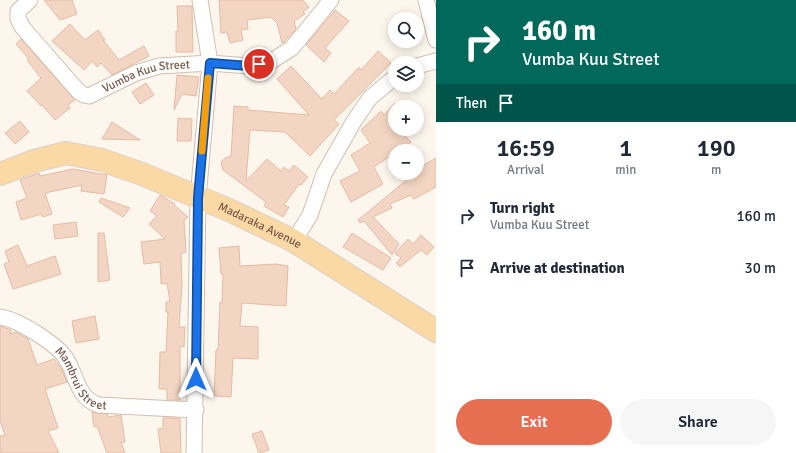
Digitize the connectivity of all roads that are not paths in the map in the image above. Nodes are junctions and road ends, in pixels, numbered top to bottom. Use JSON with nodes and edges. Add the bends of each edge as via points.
{"nodes":[{"id":1,"x":30,"y":0,"type":"edge"},
{"id":2,"x":200,"y":0,"type":"edge"},
{"id":3,"x":331,"y":0,"type":"edge"},
{"id":4,"x":426,"y":0,"type":"edge"},
{"id":5,"x":436,"y":40,"type":"edge"},
{"id":6,"x":436,"y":61,"type":"edge"},
{"id":7,"x":210,"y":63,"type":"junction"},
{"id":8,"x":424,"y":64,"type":"edge"},
{"id":9,"x":388,"y":83,"type":"edge"},
{"id":10,"x":0,"y":174,"type":"edge"},
{"id":11,"x":198,"y":198,"type":"junction"},
{"id":12,"x":294,"y":241,"type":"junction"},
{"id":13,"x":0,"y":317,"type":"edge"},
{"id":14,"x":436,"y":331,"type":"edge"},
{"id":15,"x":196,"y":410,"type":"junction"},
{"id":16,"x":194,"y":453,"type":"edge"}],
"edges":[{"from":1,"to":7,"type":"street","name":"Vumba Kuu Street","via":[[18,11],[18,19],[23,28],[84,95],[89,96],[136,73],[159,66]]},
{"from":2,"to":7,"type":"street"},
{"from":3,"to":7,"type":"street","name":"Vumba Kuu Street","via":[[292,48],[270,62],[249,66]]},
{"from":4,"to":5,"type":"street"},
{"from":6,"to":8,"type":"street"},
{"from":7,"to":11,"type":"street"},
{"from":9,"to":12,"type":"street","via":[[370,98],[343,139],[324,174],[310,215]]},
{"from":10,"to":11,"type":"main road","name":"Madaraka Avenue","via":[[34,161],[66,153],[102,160]]},
{"from":11,"to":12,"type":"main road","name":"Madaraka Avenue"},
{"from":11,"to":15,"type":"street"},
{"from":12,"to":14,"type":"main road","name":"Madaraka Avenue"},
{"from":13,"to":15,"type":"street","name":"Mambrui Street","via":[[15,320],[26,326],[57,349],[68,362],[84,396],[90,402],[99,405]]},
{"from":15,"to":16,"type":"street"}]}
